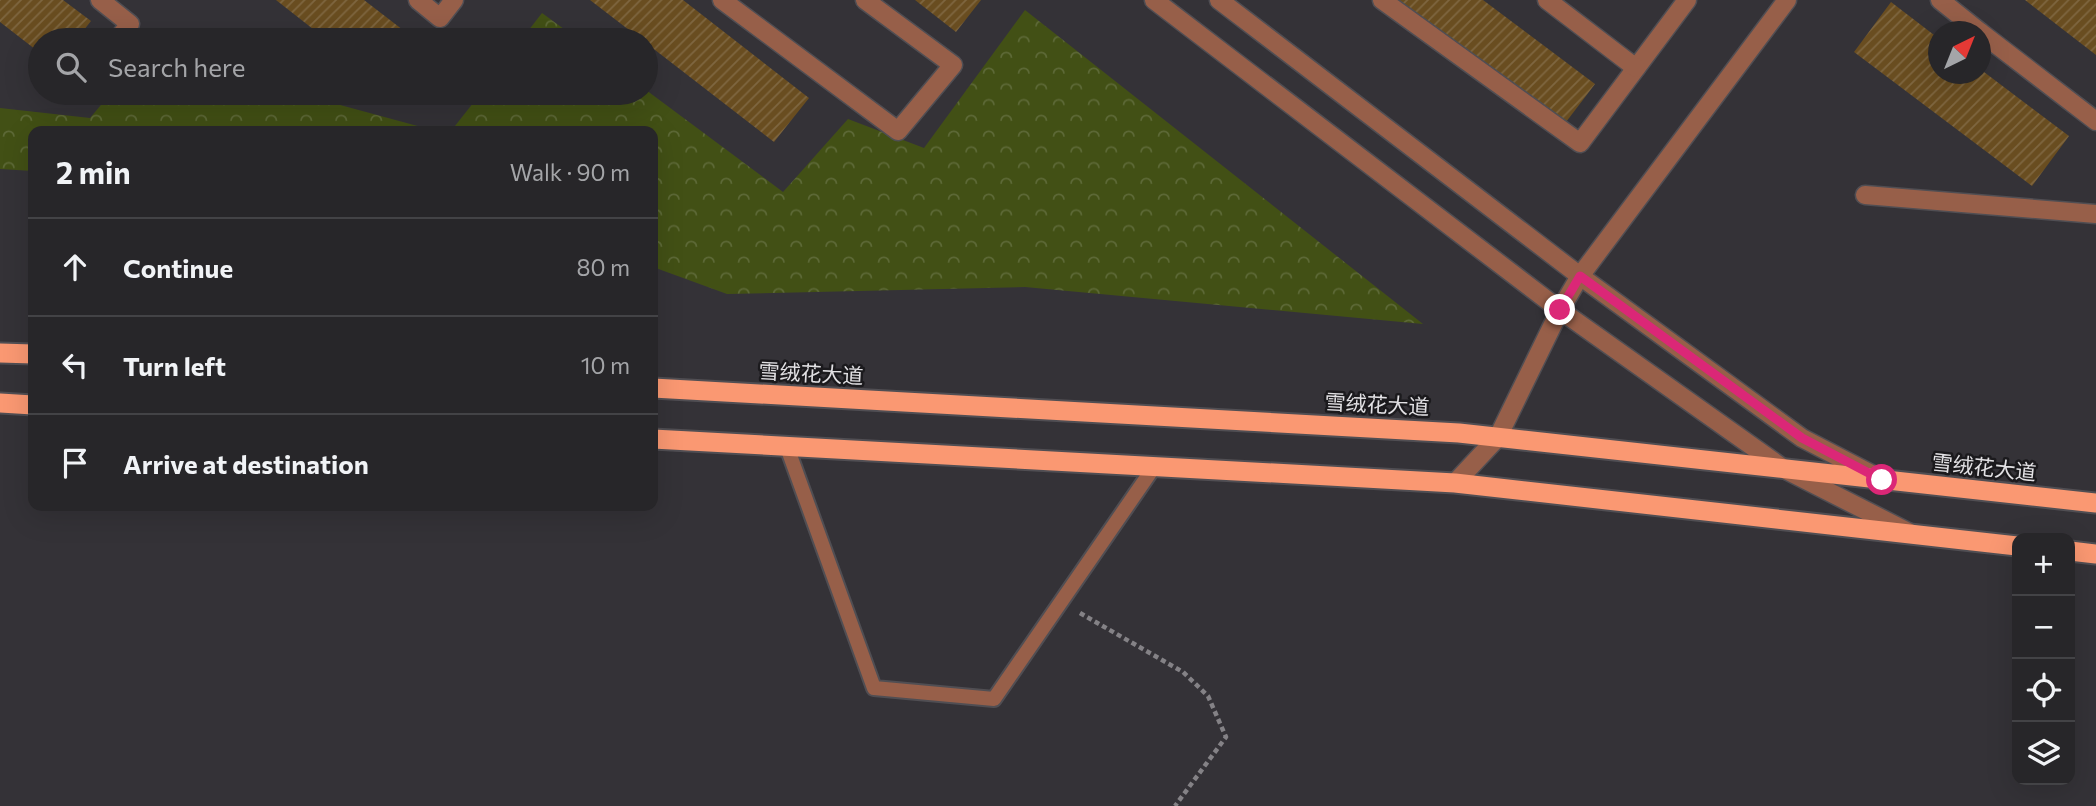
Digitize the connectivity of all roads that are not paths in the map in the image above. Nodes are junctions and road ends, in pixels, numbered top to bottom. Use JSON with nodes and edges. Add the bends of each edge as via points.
{"nodes":[{"id":1,"x":100,"y":0,"type":"edge"},
{"id":2,"x":418,"y":0,"type":"edge"},
{"id":3,"x":454,"y":0,"type":"edge"},
{"id":4,"x":722,"y":0,"type":"edge"},
{"id":5,"x":865,"y":0,"type":"edge"},
{"id":6,"x":1154,"y":0,"type":"edge"},
{"id":7,"x":1219,"y":0,"type":"edge"},
{"id":8,"x":1382,"y":0,"type":"edge"},
{"id":9,"x":1547,"y":0,"type":"edge"},
{"id":10,"x":1687,"y":0,"type":"edge"},
{"id":11,"x":1787,"y":0,"type":"edge"},
{"id":12,"x":1940,"y":0,"type":"edge"},
{"id":13,"x":1966,"y":21,"type":"edge"},
{"id":14,"x":127,"y":28,"type":"edge"},
{"id":15,"x":1991,"y":40,"type":"edge"},
{"id":16,"x":1636,"y":68,"type":"junction"},
{"id":17,"x":2096,"y":121,"type":"edge"},
{"id":18,"x":1865,"y":195,"type":"dead end"},
{"id":19,"x":2096,"y":214,"type":"edge"},
{"id":20,"x":1580,"y":276,"type":"junction"},
{"id":21,"x":1560,"y":310,"type":"junction"},
{"id":22,"x":0,"y":353,"type":"edge"},
{"id":23,"x":28,"y":354,"type":"edge"},
{"id":24,"x":658,"y":388,"type":"edge"},
{"id":25,"x":0,"y":403,"type":"edge"},
{"id":26,"x":28,"y":405,"type":"edge"},
{"id":27,"x":1499,"y":437,"type":"junction"},
{"id":28,"x":658,"y":439,"type":"edge"},
{"id":29,"x":787,"y":447,"type":"junction"},
{"id":30,"x":1154,"y":467,"type":"junction"},
{"id":31,"x":1784,"y":469,"type":"junction"},
{"id":32,"x":1882,"y":480,"type":"junction"},
{"id":33,"x":1455,"y":483,"type":"junction"},
{"id":34,"x":2096,"y":503,"type":"edge"},
{"id":35,"x":1913,"y":534,"type":"junction"},
{"id":36,"x":2012,"y":545,"type":"edge"},
{"id":37,"x":2075,"y":552,"type":"edge"},
{"id":38,"x":2096,"y":554,"type":"edge"}],
"edges":[{"from":1,"to":14,"type":"street","via":[[130,24]]},
{"from":2,"to":3,"type":"street","via":[[440,18]]},
{"from":4,"to":5,"type":"street","via":[[898,131],[953,65]]},
{"from":6,"to":21,"type":"street"},
{"from":7,"to":20,"type":"street"},
{"from":8,"to":16,"type":"street","via":[[1580,143]]},
{"from":9,"to":16,"type":"street"},
{"from":10,"to":16,"type":"street"},
{"from":11,"to":20,"type":"street"},
{"from":12,"to":13,"type":"street"},
{"from":15,"to":17,"type":"street"},
{"from":18,"to":19,"type":"street"},
{"from":20,"to":21,"type":"street"},
{"from":20,"to":32,"type":"street","via":[[1802,438]]},
{"from":21,"to":27,"type":"street"},
{"from":21,"to":31,"type":"street"},
{"from":22,"to":23,"type":"highway"},
{"from":24,"to":27,"type":"highway","name":"雪绒花大道"},
{"from":25,"to":26,"type":"highway"},
{"from":27,"to":31,"type":"highway","name":"雪绒花大道"},
{"from":27,"to":33,"type":"street"},
{"from":28,"to":29,"type":"highway"},
{"from":29,"to":30,"type":"highway"},
{"from":29,"to":30,"type":"lane","via":[[874,688],[994,699]]},
{"from":30,"to":33,"type":"highway"},
{"from":31,"to":32,"type":"highway","name":"雪绒花大道"},
{"from":31,"to":35,"type":"street"},
{"from":32,"to":34,"type":"highway","name":"雪绒花大道"},
{"from":33,"to":35,"type":"highway"},
{"from":35,"to":36,"type":"highway"},
{"from":37,"to":38,"type":"highway"}]}
